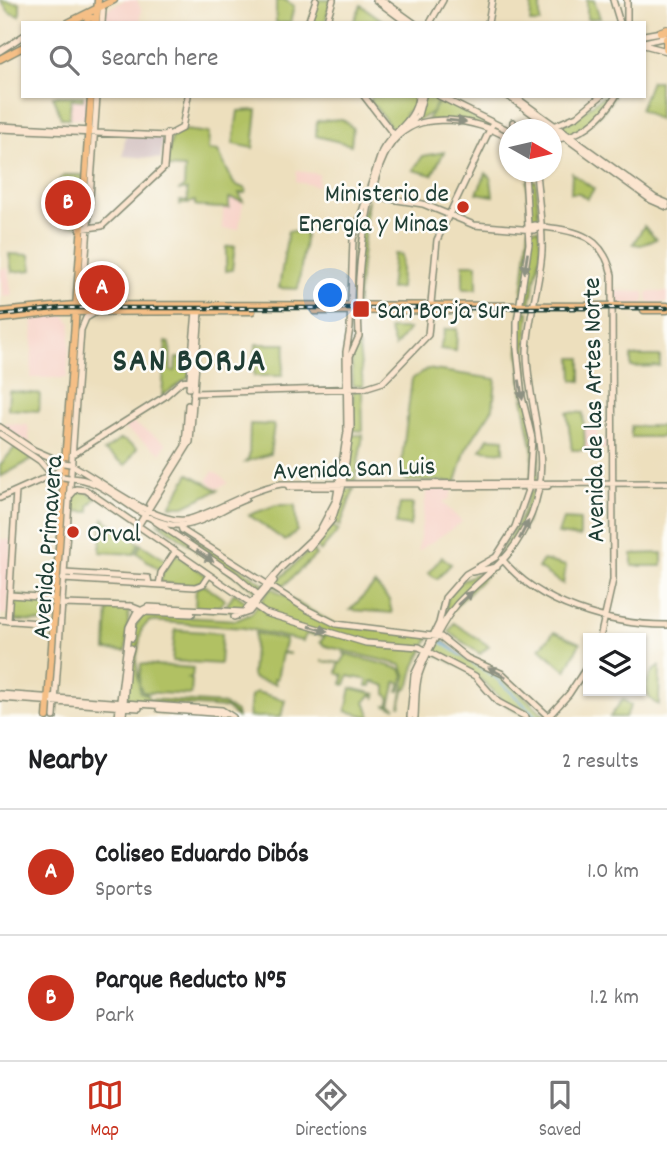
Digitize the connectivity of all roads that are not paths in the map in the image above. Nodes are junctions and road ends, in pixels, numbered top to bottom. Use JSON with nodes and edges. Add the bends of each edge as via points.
{"nodes":[{"id":1,"x":114,"y":0,"type":"edge"},
{"id":2,"x":121,"y":0,"type":"edge"},
{"id":3,"x":316,"y":0,"type":"edge"},
{"id":4,"x":333,"y":0,"type":"edge"},
{"id":5,"x":376,"y":0,"type":"edge"},
{"id":6,"x":382,"y":0,"type":"edge"},
{"id":7,"x":443,"y":0,"type":"edge"},
{"id":8,"x":492,"y":0,"type":"edge"},
{"id":9,"x":613,"y":0,"type":"edge"},
{"id":10,"x":627,"y":0,"type":"edge"},
{"id":11,"x":100,"y":7,"type":"edge"},
{"id":12,"x":87,"y":18,"type":"junction"},
{"id":13,"x":72,"y":21,"type":"edge"},
{"id":14,"x":80,"y":21,"type":"edge"},
{"id":15,"x":97,"y":21,"type":"edge"},
{"id":16,"x":309,"y":21,"type":"edge"},
{"id":17,"x":327,"y":21,"type":"edge"},
{"id":18,"x":408,"y":21,"type":"edge"},
{"id":19,"x":431,"y":21,"type":"edge"},
{"id":20,"x":488,"y":21,"type":"edge"},
{"id":21,"x":619,"y":21,"type":"edge"},
{"id":22,"x":627,"y":21,"type":"edge"},
{"id":23,"x":663,"y":35,"type":"edge"},
{"id":24,"x":21,"y":38,"type":"edge"},
{"id":25,"x":646,"y":39,"type":"edge"},
{"id":26,"x":646,"y":39,"type":"edge"},
{"id":27,"x":646,"y":41,"type":"edge"},
{"id":28,"x":21,"y":48,"type":"edge"},
{"id":29,"x":667,"y":50,"type":"edge"},
{"id":30,"x":1,"y":54,"type":"edge"},
{"id":31,"x":94,"y":98,"type":"edge"},
{"id":32,"x":186,"y":98,"type":"edge"},
{"id":33,"x":366,"y":98,"type":"edge"},
{"id":34,"x":419,"y":98,"type":"edge"},
{"id":35,"x":420,"y":98,"type":"edge"},
{"id":36,"x":442,"y":98,"type":"edge"},
{"id":37,"x":511,"y":98,"type":"edge"},
{"id":38,"x":516,"y":98,"type":"edge"},
{"id":39,"x":599,"y":98,"type":"edge"},
{"id":40,"x":614,"y":98,"type":"edge"},
{"id":41,"x":539,"y":119,"type":"edge"},
{"id":42,"x":541,"y":119,"type":"edge"},
{"id":43,"x":562,"y":123,"type":"edge"},
{"id":44,"x":490,"y":126,"type":"junction"},
{"id":45,"x":0,"y":128,"type":"edge"},
{"id":46,"x":407,"y":128,"type":"junction"},
{"id":47,"x":499,"y":128,"type":"edge"},
{"id":48,"x":499,"y":132,"type":"edge"},
{"id":49,"x":94,"y":133,"type":"junction"},
{"id":50,"x":166,"y":134,"type":"junction"},
{"id":51,"x":562,"y":134,"type":"edge"},
{"id":52,"x":395,"y":136,"type":"junction"},
{"id":53,"x":568,"y":137,"type":"junction"},
{"id":54,"x":562,"y":138,"type":"edge"},
{"id":55,"x":525,"y":182,"type":"edge"},
{"id":56,"x":536,"y":182,"type":"edge"},
{"id":57,"x":370,"y":196,"type":"junction"},
{"id":58,"x":667,"y":205,"type":"edge"},
{"id":59,"x":448,"y":213,"type":"junction"},
{"id":60,"x":84,"y":227,"type":"junction"},
{"id":61,"x":528,"y":227,"type":"junction"},
{"id":62,"x":540,"y":227,"type":"junction"},
{"id":63,"x":83,"y":271,"type":"junction"},
{"id":64,"x":84,"y":284,"type":"junction"},
{"id":65,"x":80,"y":297,"type":"junction"},
{"id":66,"x":99,"y":308,"type":"junction"},
{"id":67,"x":432,"y":308,"type":"junction"},
{"id":68,"x":519,"y":308,"type":"junction"},
{"id":69,"x":531,"y":308,"type":"junction"},
{"id":70,"x":613,"y":308,"type":"junction"},
{"id":71,"x":667,"y":308,"type":"edge"},
{"id":72,"x":132,"y":309,"type":"junction"},
{"id":73,"x":350,"y":309,"type":"junction"},
{"id":74,"x":358,"y":309,"type":"junction"},
{"id":75,"x":0,"y":312,"type":"edge"},
{"id":76,"x":198,"y":312,"type":"junction"},
{"id":77,"x":0,"y":318,"type":"edge"},
{"id":78,"x":76,"y":319,"type":"junction"},
{"id":79,"x":73,"y":379,"type":"junction"},
{"id":80,"x":192,"y":379,"type":"junction"},
{"id":81,"x":350,"y":388,"type":"junction"},
{"id":82,"x":192,"y":393,"type":"junction"},
{"id":83,"x":190,"y":413,"type":"junction"},
{"id":84,"x":1,"y":429,"type":"edge"},
{"id":85,"x":72,"y":443,"type":"junction"},
{"id":86,"x":80,"y":446,"type":"junction"},
{"id":87,"x":32,"y":452,"type":"junction"},
{"id":88,"x":72,"y":455,"type":"junction"},
{"id":89,"x":66,"y":464,"type":"junction"},
{"id":90,"x":52,"y":475,"type":"junction"},
{"id":91,"x":66,"y":477,"type":"junction"},
{"id":92,"x":667,"y":484,"type":"edge"},
{"id":93,"x":341,"y":485,"type":"junction"},
{"id":94,"x":613,"y":485,"type":"junction"},
{"id":95,"x":529,"y":487,"type":"junction"},
{"id":96,"x":538,"y":488,"type":"junction"},
{"id":97,"x":17,"y":492,"type":"junction"},
{"id":98,"x":69,"y":497,"type":"junction"},
{"id":99,"x":0,"y":500,"type":"edge"},
{"id":100,"x":148,"y":513,"type":"junction"},
{"id":101,"x":179,"y":523,"type":"junction"},
{"id":102,"x":137,"y":525,"type":"junction"},
{"id":103,"x":175,"y":552,"type":"junction"},
{"id":104,"x":60,"y":555,"type":"junction"},
{"id":105,"x":497,"y":556,"type":"junction"},
{"id":106,"x":503,"y":563,"type":"junction"},
{"id":107,"x":489,"y":572,"type":"junction"},
{"id":108,"x":63,"y":573,"type":"junction"},
{"id":109,"x":209,"y":575,"type":"junction"},
{"id":110,"x":159,"y":584,"type":"junction"},
{"id":111,"x":268,"y":585,"type":"junction"},
{"id":112,"x":10,"y":595,"type":"junction"},
{"id":113,"x":258,"y":595,"type":"junction"},
{"id":114,"x":59,"y":600,"type":"junction"},
{"id":115,"x":252,"y":605,"type":"junction"},
{"id":116,"x":144,"y":610,"type":"junction"},
{"id":117,"x":0,"y":615,"type":"edge"},
{"id":118,"x":8,"y":618,"type":"junction"},
{"id":119,"x":607,"y":618,"type":"junction"},
{"id":120,"x":0,"y":620,"type":"edge"},
{"id":121,"x":443,"y":624,"type":"junction"},
{"id":122,"x":667,"y":625,"type":"edge"},
{"id":123,"x":52,"y":630,"type":"junction"},
{"id":124,"x":602,"y":633,"type":"edge"},
{"id":125,"x":435,"y":635,"type":"junction"},
{"id":126,"x":428,"y":651,"type":"junction"},
{"id":127,"x":583,"y":672,"type":"edge"},
{"id":128,"x":2,"y":696,"type":"edge"},
{"id":129,"x":51,"y":700,"type":"junction"},
{"id":130,"x":121,"y":705,"type":"junction"},
{"id":131,"x":142,"y":705,"type":"junction"},
{"id":132,"x":132,"y":708,"type":"junction"},
{"id":133,"x":413,"y":714,"type":"edge"},
{"id":134,"x":227,"y":715,"type":"edge"},
{"id":135,"x":49,"y":717,"type":"edge"},
{"id":136,"x":120,"y":717,"type":"edge"},
{"id":137,"x":526,"y":717,"type":"edge"},
{"id":138,"x":549,"y":717,"type":"edge"}],
"edges":[{"from":1,"to":11,"type":"main road"},
{"from":2,"to":11,"type":"main road"},
{"from":3,"to":16,"type":"main road"},
{"from":4,"to":17,"type":"main road"},
{"from":5,"to":18,"type":"main road"},
{"from":6,"to":18,"type":"main road"},
{"from":7,"to":19,"type":"main road"},
{"from":8,"to":20,"type":"main road"},
{"from":9,"to":21,"type":"main road"},
{"from":10,"to":22,"type":"main road"},
{"from":11,"to":12,"type":"main road"},
{"from":11,"to":13,"type":"main road"},
{"from":12,"to":14,"type":"main road"},
{"from":12,"to":15,"type":"main road"},
{"from":23,"to":25,"type":"main road"},
{"from":23,"to":26,"type":"main road"},
{"from":23,"to":29,"type":"highway"},
{"from":24,"to":30,"type":"main road"},
{"from":27,"to":29,"type":"main road"},
{"from":28,"to":30,"type":"main road"},
{"from":28,"to":30,"type":"main road"},
{"from":31,"to":49,"type":"main road"},
{"from":32,"to":50,"type":"main road","via":[[182,128]]},
{"from":33,"to":52,"type":"main road"},
{"from":34,"to":52,"type":"main road","via":[[415,113]]},
{"from":35,"to":46,"type":"main road","via":[[418,115]]},
{"from":36,"to":44,"type":"main road"},
{"from":37,"to":41,"type":"main road"},
{"from":38,"to":42,"type":"main road"},
{"from":39,"to":43,"type":"main road"},
{"from":40,"to":53,"type":"main road","via":[[599,117]]},
{"from":46,"to":44,"type":"main road","one_way":true,"via":[[436,120]]},
{"from":44,"to":47,"type":"main road"},
{"from":44,"to":48,"type":"main road"},
{"from":44,"to":59,"type":"main road"},
{"from":45,"to":49,"type":"main road"},
{"from":46,"to":52,"type":"main road"},
{"from":49,"to":50,"type":"main road"},
{"from":49,"to":60,"type":"main road"},
{"from":49,"to":60,"type":"main road"},
{"from":50,"to":60,"type":"main road","via":[[164,168],[102,226]]},
{"from":51,"to":53,"type":"main road"},
{"from":52,"to":57,"type":"main road","via":[[382,151]]},
{"from":53,"to":54,"type":"main road"},
{"from":53,"to":58,"type":"main road"},
{"from":55,"to":61,"type":"main road"},
{"from":56,"to":62,"type":"main road"},
{"from":57,"to":59,"type":"main road","name":"Avenida de las Artes Norte","via":[[420,203]]},
{"from":57,"to":73,"type":"main road","via":[[354,234]]},
{"from":57,"to":74,"type":"main road"},
{"from":59,"to":61,"type":"main road","name":"Avenida de las Artes Norte","via":[[474,225]]},
{"from":59,"to":67,"type":"main road","via":[[433,258]]},
{"from":60,"to":63,"type":"main road"},
{"from":60,"to":78,"type":"main road"},
{"from":61,"to":62,"type":"main road","name":"Avenida de las Artes Norte"},
{"from":61,"to":68,"type":"main road","one_way":true},
{"from":62,"to":69,"type":"main road","via":[[541,256]]},
{"from":62,"to":70,"type":"main road","name":"Avenida de las Artes Norte","via":[[575,230],[600,248],[612,275]]},
{"from":63,"to":64,"type":"main road"},
{"from":63,"to":65,"type":"main road"},
{"from":64,"to":65,"type":"main road"},
{"from":64,"to":66,"type":"main road","via":[[87,296]]},
{"from":65,"to":78,"type":"main road"},
{"from":66,"to":72,"type":"main road"},
{"from":66,"to":78,"type":"main road"},
{"from":66,"to":78,"type":"main road","via":[[85,320]]},
{"from":67,"to":68,"type":"main road"},
{"from":67,"to":74,"type":"main road"},
{"from":67,"to":81,"type":"main road","via":[[428,335],[408,358],[379,384]]},
{"from":68,"to":69,"type":"main road"},
{"from":68,"to":95,"type":"main road","one_way":true,"via":[[517,364],[532,438]]},
{"from":69,"to":70,"type":"main road"},
{"from":69,"to":96,"type":"main road","via":[[527,356],[541,436]]},
{"from":70,"to":71,"type":"main road"},
{"from":70,"to":94,"type":"main road","name":"Avenida de las Artes Norte"},
{"from":72,"to":73,"type":"main road"},
{"from":72,"to":76,"type":"main road"},
{"from":73,"to":74,"type":"main road"},
{"from":73,"to":76,"type":"main road"},
{"from":73,"to":81,"type":"main road","via":[[346,352]]},
{"from":74,"to":81,"type":"main road"},
{"from":75,"to":78,"type":"main road"},
{"from":76,"to":80,"type":"main road"},
{"from":77,"to":78,"type":"main road","via":[[62,312]]},
{"from":78,"to":79,"type":"main road"},
{"from":78,"to":79,"type":"main road"},
{"from":79,"to":85,"type":"main road","name":"Avenida Primavera"},
{"from":79,"to":89,"type":"main road","name":"Avenida Primavera"},
{"from":79,"to":104,"type":"main road","name":"Avenida Primavera"},
{"from":79,"to":108,"type":"main road","name":"Avenida Primavera"},
{"from":80,"to":82,"type":"main road"},
{"from":80,"to":83,"type":"main road"},
{"from":80,"to":86,"type":"main road"},
{"from":81,"to":82,"type":"main road"},
{"from":81,"to":93,"type":"main road","via":[[352,427]]},
{"from":82,"to":83,"type":"main road"},
{"from":83,"to":100,"type":"main road","via":[[185,446]]},
{"from":84,"to":87,"type":"main road"},
{"from":85,"to":86,"type":"main road"},
{"from":85,"to":88,"type":"main road","name":"Avenida Primavera"},
{"from":86,"to":88,"type":"main road"},
{"from":87,"to":89,"type":"main road"},
{"from":87,"to":90,"type":"main road"},
{"from":88,"to":89,"type":"main road","name":"Avenida Primavera"},
{"from":89,"to":90,"type":"main road"},
{"from":89,"to":91,"type":"main road","name":"Avenida Primavera"},
{"from":89,"to":100,"type":"main road"},
{"from":90,"to":97,"type":"main road"},
{"from":91,"to":97,"type":"main road"},
{"from":91,"to":98,"type":"main road","name":"Avenida Primavera"},
{"from":91,"to":100,"type":"main road","via":[[83,478]]},
{"from":91,"to":104,"type":"main road","name":"Avenida Primavera"},
{"from":92,"to":94,"type":"main road","name":"Avenida San Luis"},
{"from":93,"to":95,"type":"main road","name":"Avenida San Luis"},
{"from":93,"to":101,"type":"main road","name":"Avenida San Luis","via":[[273,489]]},
{"from":93,"to":111,"type":"main road","via":[[336,512],[325,530]]},
{"from":94,"to":96,"type":"main road","name":"Avenida San Luis"},
{"from":94,"to":119,"type":"main road","name":"Avenida de las Artes Norte","via":[[613,580]]},
{"from":95,"to":96,"type":"main road","name":"Avenida San Luis"},
{"from":95,"to":96,"type":"main road"},
{"from":95,"to":105,"type":"main road","via":[[515,527]]},
{"from":106,"to":96,"type":"main road","one_way":true,"via":[[523,533]]},
{"from":97,"to":99,"type":"main road"},
{"from":97,"to":112,"type":"main road"},
{"from":98,"to":102,"type":"main road","via":[[80,489]]},
{"from":98,"to":108,"type":"main road","name":"Avenida Primavera"},
{"from":100,"to":101,"type":"main road"},
{"from":100,"to":102,"type":"main road"},
{"from":100,"to":113,"type":"main road","one_way":true},
{"from":101,"to":111,"type":"main road"},
{"from":102,"to":103,"type":"main road"},
{"from":103,"to":109,"type":"main road"},
{"from":103,"to":110,"type":"main road"},
{"from":104,"to":108,"type":"main road"},
{"from":104,"to":114,"type":"main road","name":"Avenida Primavera"},
{"from":105,"to":106,"type":"main road"},
{"from":105,"to":125,"type":"main road","via":[[466,573],[450,590]]},
{"from":106,"to":107,"type":"main road"},
{"from":106,"to":119,"type":"main road","via":[[544,592]]},
{"from":121,"to":107,"type":"main road","one_way":true},
{"from":107,"to":121,"type":"main road","via":[[467,575],[451,591]]},
{"from":108,"to":110,"type":"main road"},
{"from":108,"to":114,"type":"main road","name":"Avenida Primavera"},
{"from":109,"to":110,"type":"main road","via":[[195,587]]},
{"from":109,"to":115,"type":"main road"},
{"from":111,"to":113,"type":"main road"},
{"from":111,"to":115,"type":"main road"},
{"from":111,"to":125,"type":"main road","via":[[336,624]]},
{"from":112,"to":114,"type":"main road"},
{"from":112,"to":118,"type":"main road"},
{"from":113,"to":115,"type":"main road"},
{"from":114,"to":116,"type":"main road"},
{"from":114,"to":123,"type":"main road","name":"Avenida Primavera"},
{"from":114,"to":129,"type":"main road","name":"Avenida Primavera"},
{"from":115,"to":116,"type":"main road","via":[[236,613]]},
{"from":115,"to":126,"type":"main road","one_way":true,"via":[[274,617],[359,641]]},
{"from":116,"to":130,"type":"main road","via":[[129,627]]},
{"from":117,"to":118,"type":"main road"},
{"from":118,"to":120,"type":"main road"},
{"from":118,"to":123,"type":"main road"},
{"from":119,"to":122,"type":"main road"},
{"from":119,"to":124,"type":"main road","name":"Avenida de las Artes Norte"},
{"from":121,"to":125,"type":"main road"},
{"from":123,"to":129,"type":"main road","name":"Avenida Primavera"},
{"from":125,"to":126,"type":"main road"},
{"from":138,"to":125,"type":"main road","one_way":true,"via":[[503,674],[467,658]]},
{"from":126,"to":133,"type":"main road","via":[[416,668]]},
{"from":126,"to":137,"type":"main road","via":[[475,676],[500,703]]},
{"from":127,"to":138,"type":"main road"},
{"from":128,"to":129,"type":"main road"},
{"from":129,"to":130,"type":"main road"},
{"from":129,"to":135,"type":"main road","name":"Avenida Primavera"},
{"from":130,"to":131,"type":"main road"},
{"from":130,"to":132,"type":"main road"},
{"from":130,"to":136,"type":"main road"},
{"from":131,"to":132,"type":"main road","via":[[127,705]]},
{"from":131,"to":134,"type":"main road"},
{"from":132,"to":134,"type":"main road"}]}
